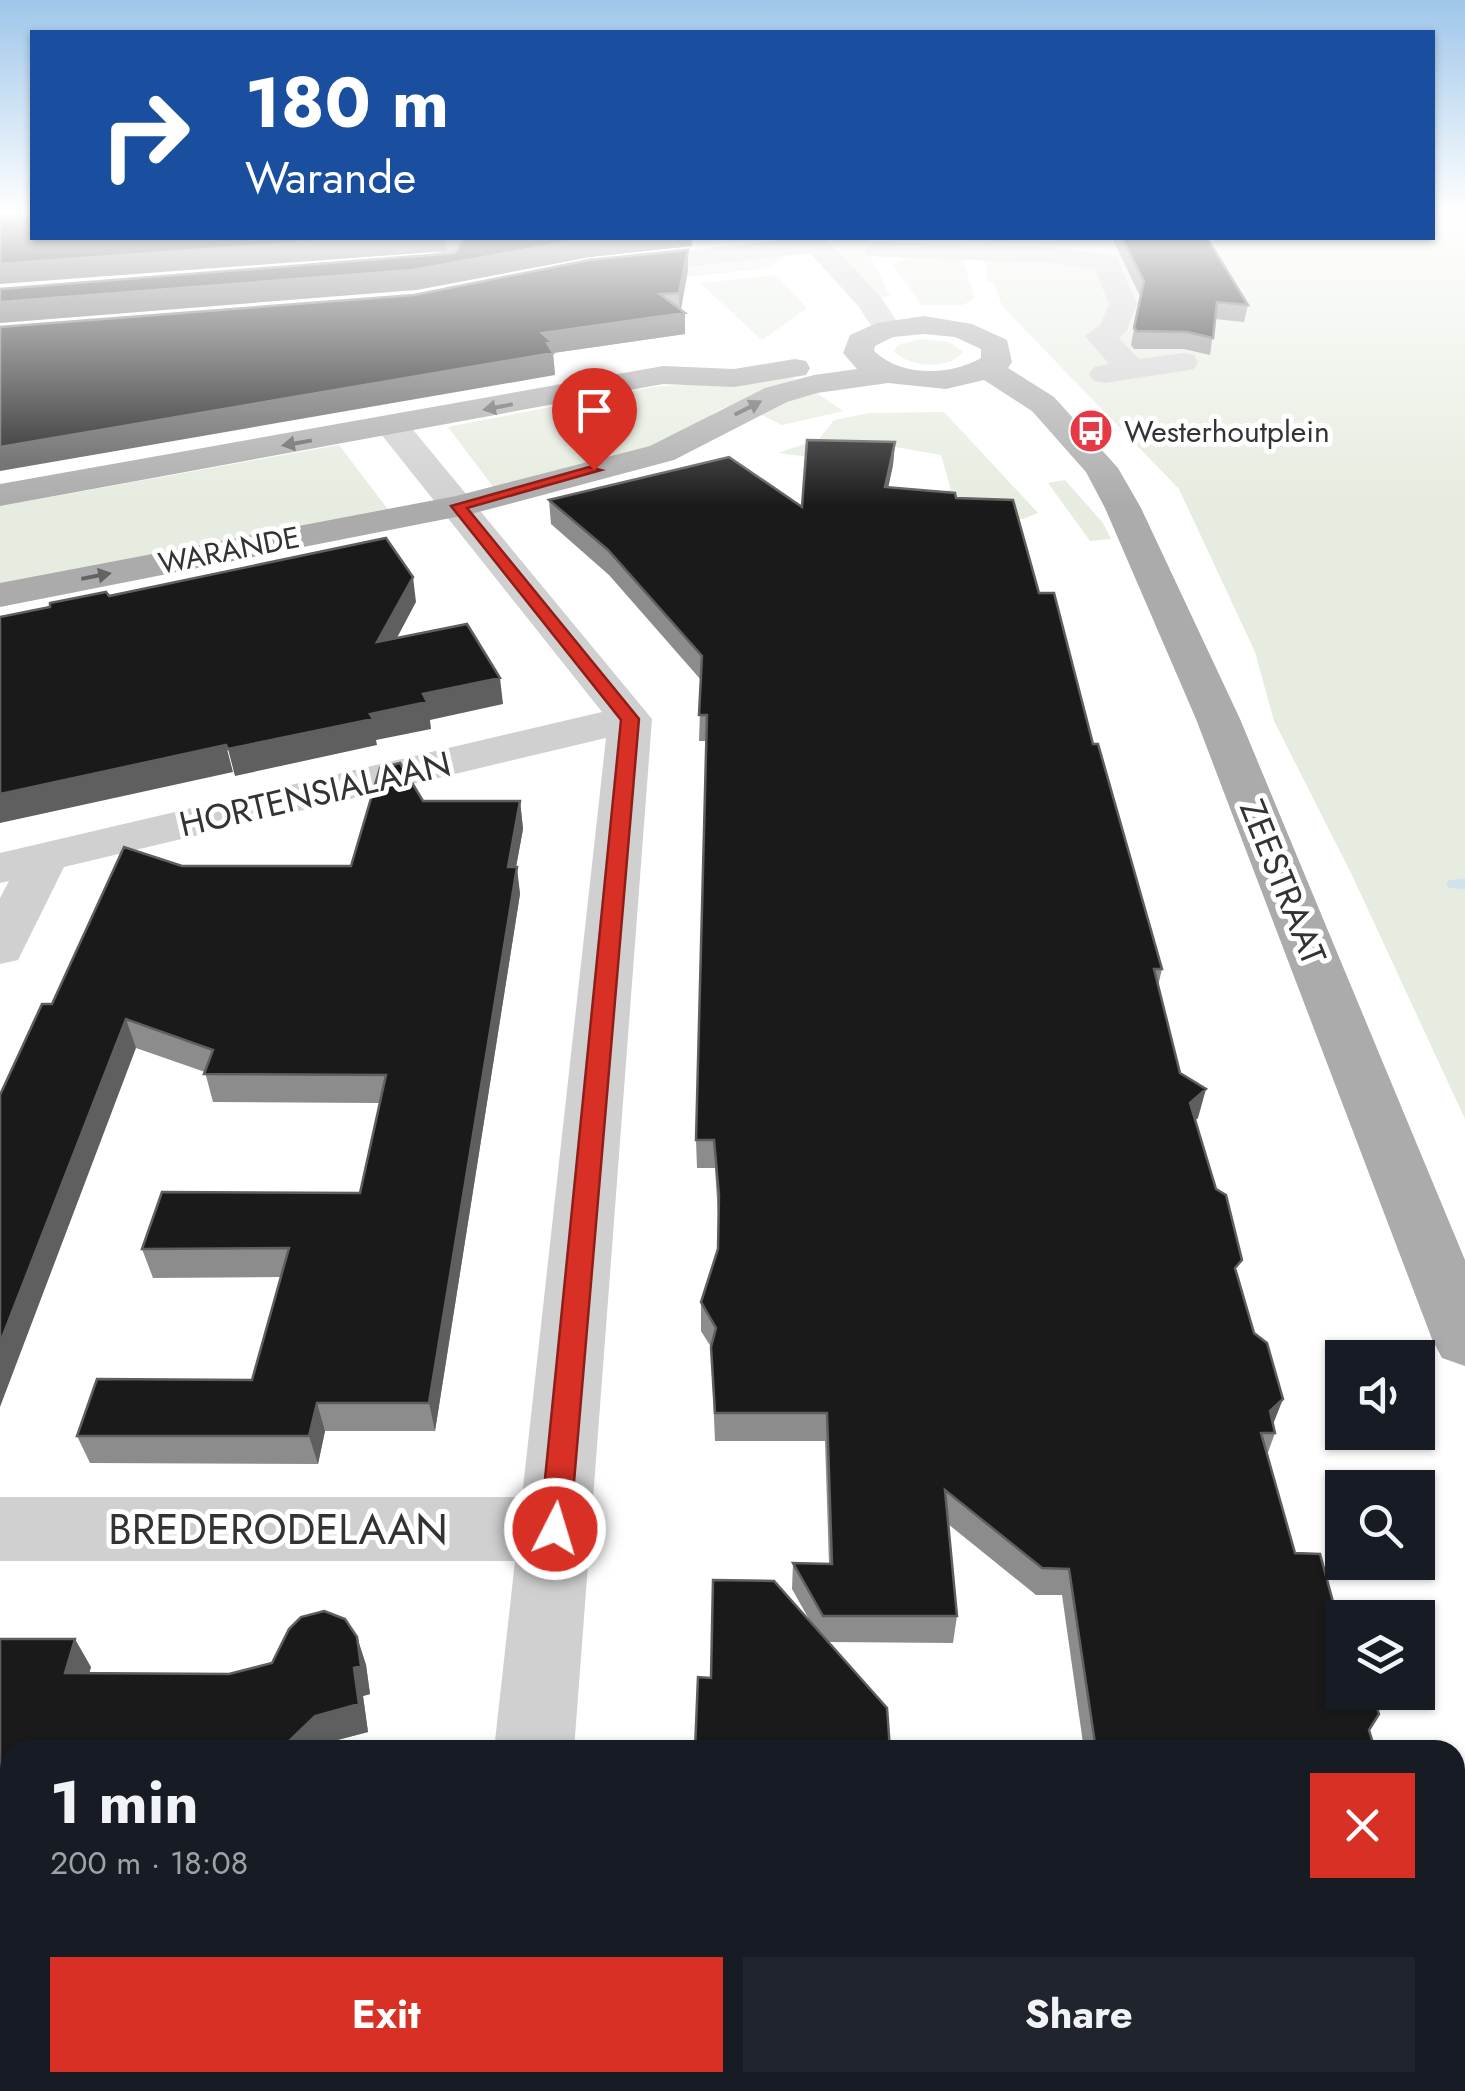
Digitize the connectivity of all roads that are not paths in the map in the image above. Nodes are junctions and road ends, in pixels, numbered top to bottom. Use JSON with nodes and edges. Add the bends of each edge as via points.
{"nodes":[{"id":1,"x":877,"y":311,"type":"edge"},
{"id":2,"x":919,"y":311,"type":"edge"},
{"id":3,"x":1120,"y":311,"type":"edge"},
{"id":4,"x":934,"y":326,"type":"junction"},
{"id":5,"x":888,"y":329,"type":"junction"},
{"id":6,"x":1100,"y":336,"type":"junction"},
{"id":7,"x":1066,"y":341,"type":"dead end"},
{"id":8,"x":858,"y":352,"type":"junction"},
{"id":9,"x":1183,"y":362,"type":"dead end"},
{"id":10,"x":988,"y":368,"type":"junction"},
{"id":11,"x":892,"y":373,"type":"junction"},
{"id":12,"x":954,"y":378,"type":"junction"},
{"id":13,"x":393,"y":427,"type":"junction"},
{"id":14,"x":1073,"y":440,"type":"junction"},
{"id":15,"x":0,"y":495,"type":"edge"},
{"id":16,"x":458,"y":506,"type":"junction"},
{"id":17,"x":0,"y":595,"type":"edge"},
{"id":18,"x":630,"y":719,"type":"junction"},
{"id":19,"x":22,"y":863,"type":"edge"},
{"id":20,"x":0,"y":948,"type":"edge"},
{"id":21,"x":1465,"y":1339,"type":"edge"},
{"id":22,"x":0,"y":1529,"type":"edge"},
{"id":23,"x":555,"y":1529,"type":"junction"},
{"id":24,"x":535,"y":1740,"type":"edge"}],
"edges":[{"from":1,"to":5,"type":"street"},
{"from":2,"to":4,"type":"street"},
{"from":3,"to":6,"type":"street","via":[[1112,330]]},
{"from":4,"to":5,"type":"main road"},
{"from":4,"to":10,"type":"main road","via":[[972,332],[996,346],[997,362]]},
{"from":5,"to":8,"type":"main road","via":[[867,336]]},
{"from":6,"to":7,"type":"street"},
{"from":6,"to":9,"type":"street","via":[[1118,372]]},
{"from":8,"to":11,"type":"main road"},
{"from":8,"to":13,"type":"main road","one_way":true,"via":[[734,378],[662,376]]},
{"from":10,"to":12,"type":"main road"},
{"from":10,"to":14,"type":"main road","name":"ZEESTRAAT","via":[[1044,404]]},
{"from":11,"to":12,"type":"main road"},
{"from":16,"to":11,"type":"main road","name":"WARANDE","one_way":true,"via":[[662,453],[776,395]]},
{"from":12,"to":14,"type":"main road","name":"ZEESTRAAT"},
{"from":13,"to":15,"type":"main road","one_way":true},
{"from":13,"to":16,"type":"street"},
{"from":14,"to":21,"type":"main road","name":"ZEESTRAAT","via":[[1100,468],[1123,508],[1218,719]]},
{"from":17,"to":16,"type":"main road","name":"WARANDE","one_way":true},
{"from":16,"to":18,"type":"street"},
{"from":18,"to":19,"type":"street","name":"HORTENSIALAAN"},
{"from":18,"to":23,"type":"street"},
{"from":19,"to":20,"type":"street"},
{"from":22,"to":23,"type":"street","name":"BREDERODELAAN"},
{"from":23,"to":24,"type":"street"}]}
